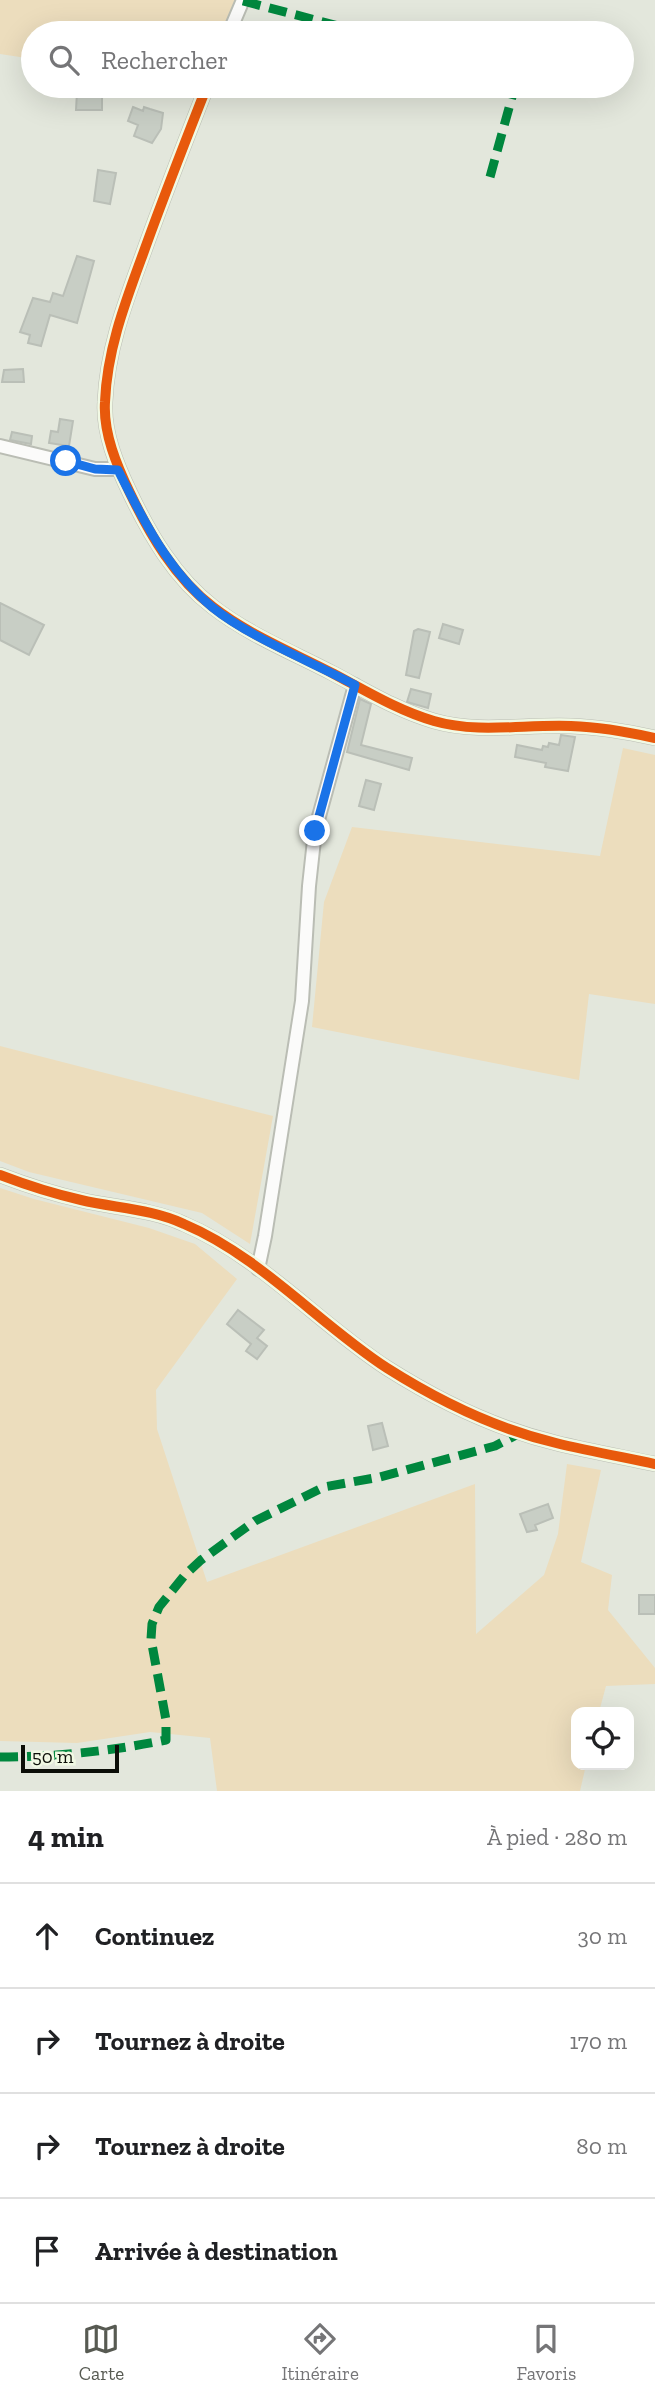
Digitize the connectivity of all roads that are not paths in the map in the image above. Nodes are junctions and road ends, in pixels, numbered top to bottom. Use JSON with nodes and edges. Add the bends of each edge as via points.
{"nodes":[{"id":1,"x":243,"y":0,"type":"edge"},
{"id":2,"x":234,"y":21,"type":"edge"},
{"id":3,"x":202,"y":98,"type":"edge"},
{"id":4,"x":0,"y":446,"type":"edge"},
{"id":5,"x":118,"y":470,"type":"junction"},
{"id":6,"x":355,"y":685,"type":"junction"},
{"id":7,"x":655,"y":738,"type":"edge"},
{"id":8,"x":0,"y":1175,"type":"edge"},
{"id":9,"x":258,"y":1269,"type":"junction"},
{"id":10,"x":655,"y":1464,"type":"edge"}],
"edges":[{"from":1,"to":2,"type":"street"},
{"from":3,"to":5,"type":"street","via":[[116,328],[104,405]]},
{"from":4,"to":5,"type":"street","via":[[95,469]]},
{"from":5,"to":6,"type":"street","via":[[148,531],[179,574],[213,607]]},
{"from":6,"to":7,"type":"street","via":[[407,711],[463,727],[571,726]]},
{"from":6,"to":9,"type":"street","via":[[315,831],[302,1001]]},
{"from":8,"to":9,"type":"street","via":[[80,1200],[184,1223]]},
{"from":9,"to":10,"type":"street","via":[[387,1368],[436,1397],[555,1443]]}]}
